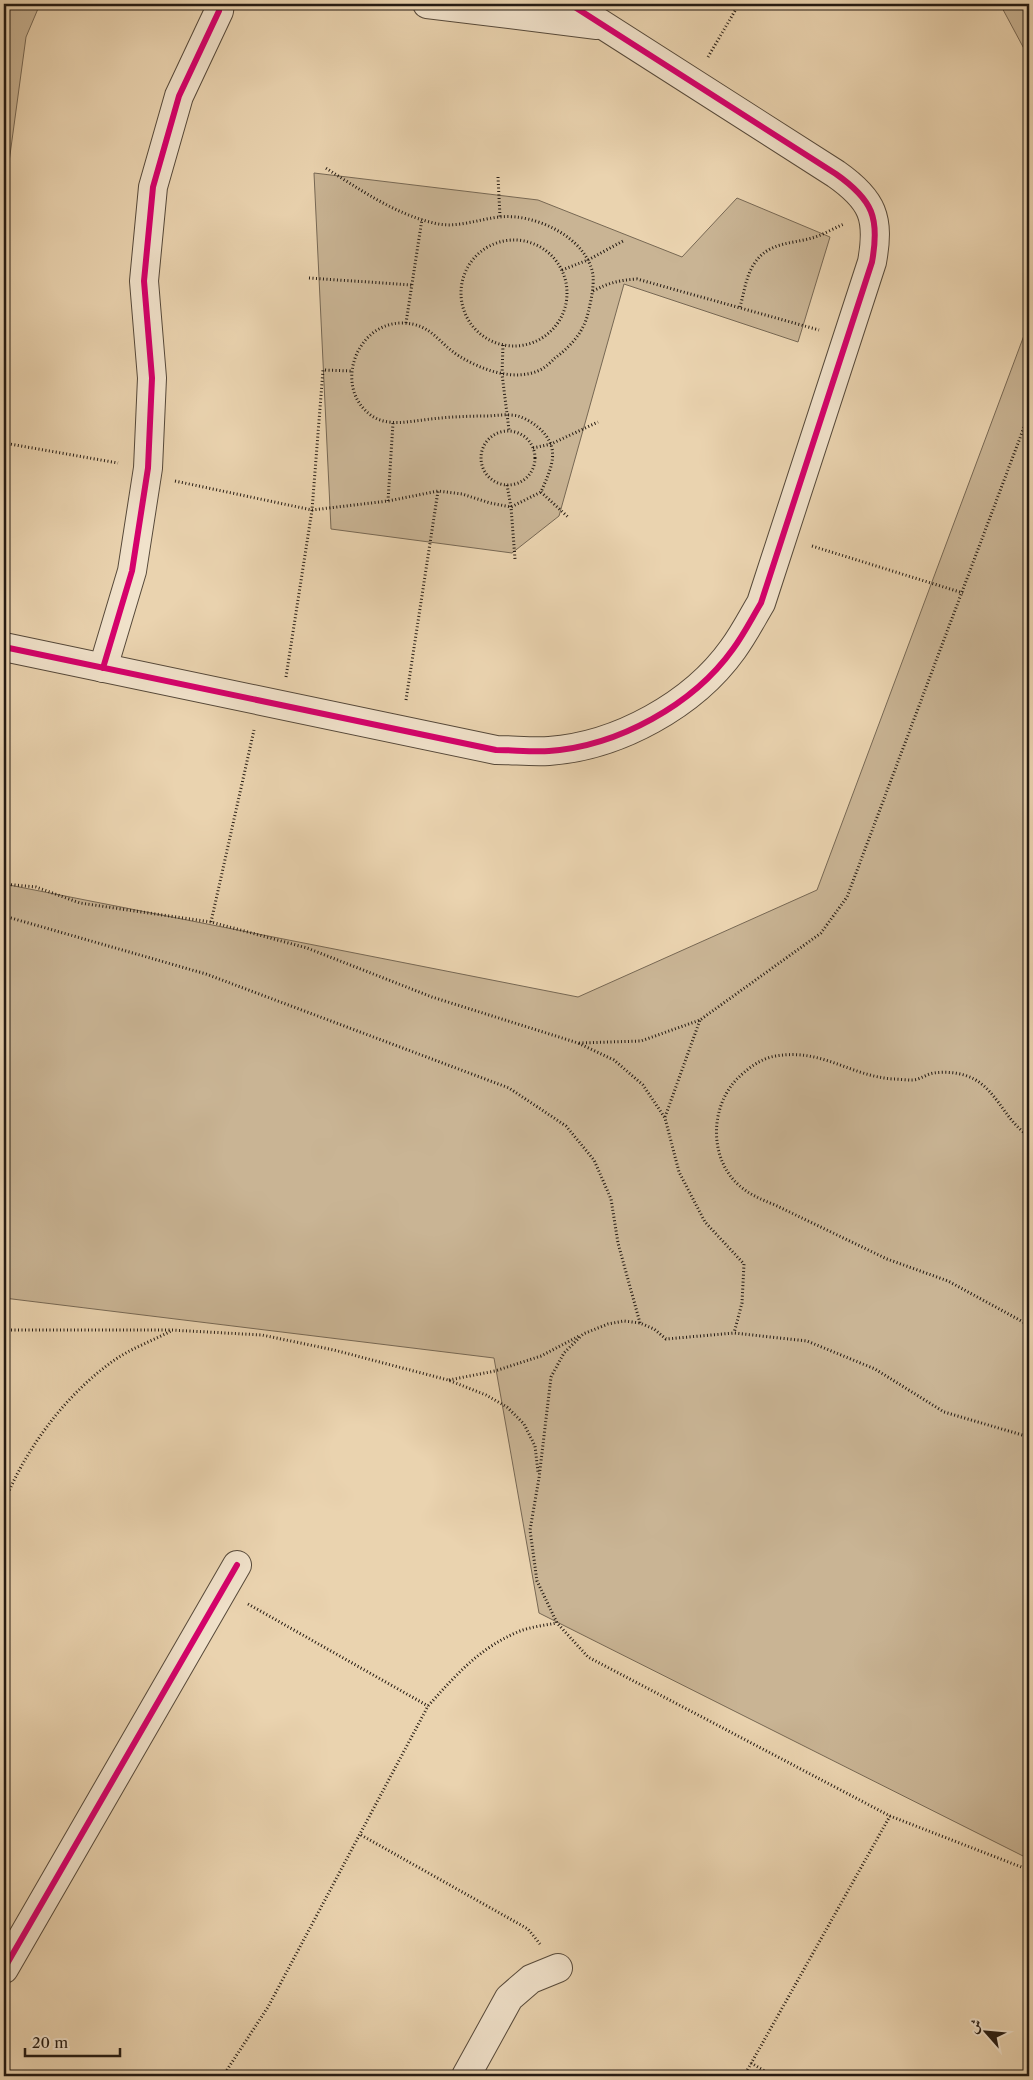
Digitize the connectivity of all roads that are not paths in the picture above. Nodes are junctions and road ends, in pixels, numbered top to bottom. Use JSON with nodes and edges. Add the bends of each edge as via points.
{"nodes":[{"id":1,"x":426,"y":4,"type":"edge"},
{"id":2,"x":570,"y":4,"type":"edge"},
{"id":3,"x":223,"y":6,"type":"edge"},
{"id":4,"x":604,"y":26,"type":"junction"},
{"id":5,"x":4,"y":647,"type":"edge"},
{"id":6,"x":102,"y":668,"type":"junction"},
{"id":7,"x":237,"y":1565,"type":"dead end"},
{"id":8,"x":4,"y":1969,"type":"edge"},
{"id":9,"x":550,"y":1971,"type":"road end"},
{"id":10,"x":466,"y":2076,"type":"edge"}],
"edges":[{"from":1,"to":4,"type":"street"},
{"from":2,"to":4,"type":"street"},
{"from":3,"to":6,"type":"street","via":[[179,96],[153,187],[144,281],[152,378],[148,472],[132,571]]},
{"from":4,"to":6,"type":"street","via":[[857,189],[871,211],[877,236],[848,338],[761,603],[733,649],[696,689],[652,720],[602,741],[550,751],[496,750]]},
{"from":5,"to":6,"type":"street"},
{"from":7,"to":8,"type":"street"},
{"from":9,"to":10,"type":"street","via":[[531,1979],[509,1998]]}]}
